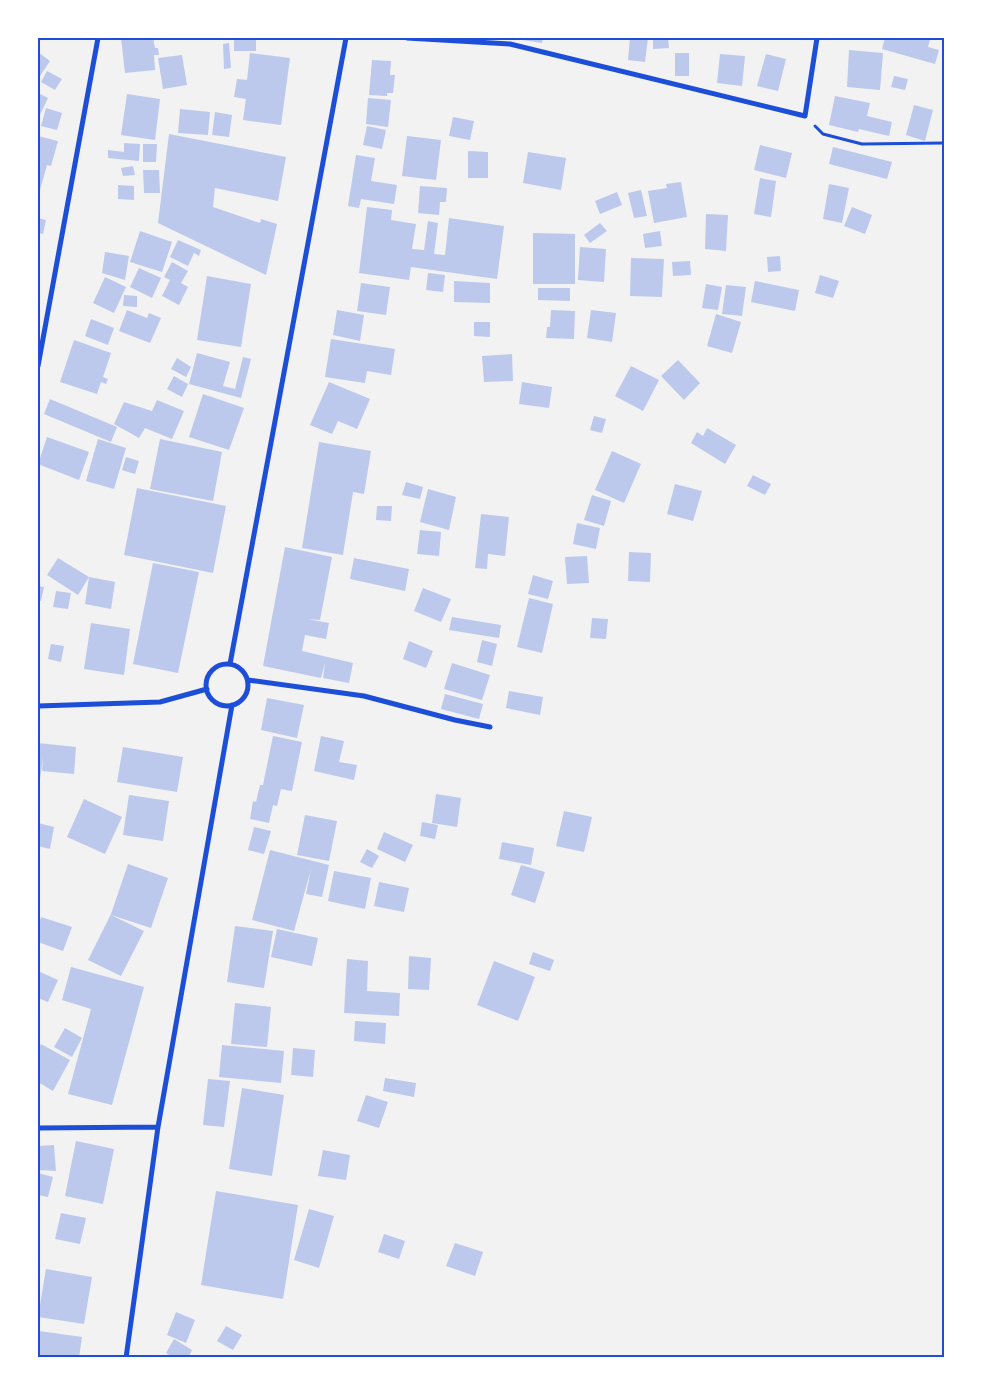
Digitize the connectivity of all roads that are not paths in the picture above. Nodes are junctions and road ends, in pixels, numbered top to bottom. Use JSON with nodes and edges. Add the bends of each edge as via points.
{"nodes":[{"id":1,"x":98,"y":38,"type":"edge"},
{"id":2,"x":346,"y":38,"type":"edge"},
{"id":3,"x":407,"y":38,"type":"edge"},
{"id":4,"x":817,"y":38,"type":"edge"},
{"id":5,"x":38,"y":366,"type":"edge"},
{"id":6,"x":230,"y":664,"type":"junction"},
{"id":7,"x":248,"y":680,"type":"junction"},
{"id":8,"x":207,"y":689,"type":"junction"},
{"id":9,"x":232,"y":705,"type":"junction"},
{"id":10,"x":38,"y":706,"type":"edge"},
{"id":11,"x":490,"y":727,"type":"dead end"},
{"id":12,"x":158,"y":1127,"type":"junction"},
{"id":13,"x":38,"y":1128,"type":"edge"},
{"id":14,"x":126,"y":1358,"type":"edge"}],
"edges":[{"from":1,"to":5,"type":"street"},
{"from":2,"to":6,"type":"street"},
{"from":3,"to":4,"type":"street","via":[[510,44],[805,116]]},
{"from":6,"to":7,"type":"street","via":[[244,672]]},
{"from":6,"to":8,"type":"street","via":[[222,664],[209,673]]},
{"from":7,"to":9,"type":"street","via":[[245,696]]},
{"from":7,"to":11,"type":"street","via":[[364,696]]},
{"from":8,"to":9,"type":"street","via":[[216,702]]},
{"from":8,"to":10,"type":"street","via":[[160,702]]},
{"from":9,"to":12,"type":"street"},
{"from":12,"to":13,"type":"street"},
{"from":12,"to":14,"type":"street"}]}
